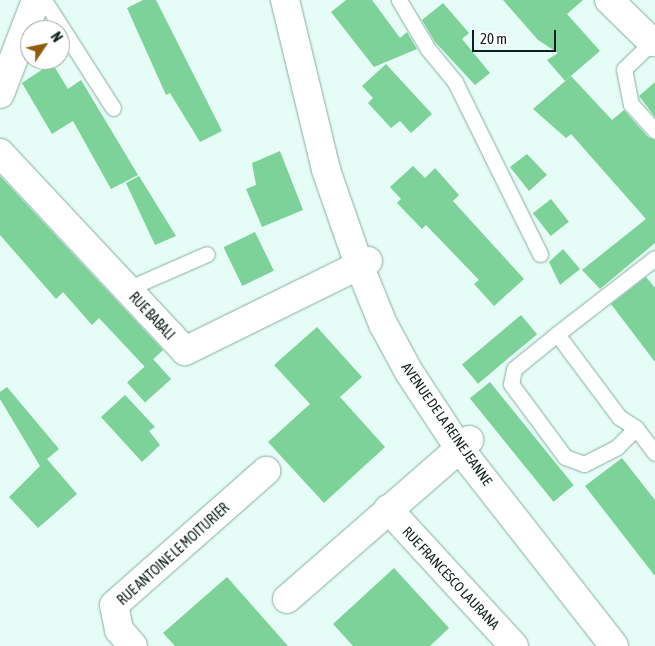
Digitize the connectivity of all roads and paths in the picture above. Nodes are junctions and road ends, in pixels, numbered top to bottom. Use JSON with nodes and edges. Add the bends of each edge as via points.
{"nodes":[{"id":1,"x":36,"y":0,"type":"edge"},
{"id":2,"x":44,"y":0,"type":"edge"},
{"id":3,"x":285,"y":0,"type":"edge"},
{"id":4,"x":399,"y":0,"type":"edge"},
{"id":5,"x":609,"y":0,"type":"edge"},
{"id":6,"x":653,"y":41,"type":"edge"},
{"id":7,"x":0,"y":94,"type":"edge"},
{"id":8,"x":113,"y":108,"type":"dead end"},
{"id":9,"x":655,"y":131,"type":"edge"},
{"id":10,"x":0,"y":153,"type":"edge"},
{"id":11,"x":207,"y":254,"type":"dead end"},
{"id":12,"x":540,"y":254,"type":"dead end"},
{"id":13,"x":655,"y":258,"type":"edge"},
{"id":14,"x":364,"y":263,"type":"junction"},
{"id":15,"x":127,"y":289,"type":"junction"},
{"id":16,"x":557,"y":334,"type":"junction"},
{"id":17,"x":636,"y":428,"type":"junction"},
{"id":18,"x":464,"y":444,"type":"junction"},
{"id":19,"x":655,"y":453,"type":"edge"},
{"id":20,"x":266,"y":471,"type":"dead end"},
{"id":21,"x":388,"y":509,"type":"junction"},
{"id":22,"x":287,"y":599,"type":"dead end"},
{"id":23,"x":133,"y":646,"type":"edge"},
{"id":24,"x":514,"y":646,"type":"edge"},
{"id":25,"x":614,"y":646,"type":"edge"}],
"edges":[{"from":1,"to":7,"type":"street"},
{"from":2,"to":8,"type":"lane"},
{"from":3,"to":14,"type":"street","name":"AVENUE DE LA REINE JEANNE","via":[[326,170]]},
{"from":4,"to":12,"type":"lane","via":[[428,49],[455,82]]},
{"from":5,"to":6,"type":"street"},
{"from":6,"to":9,"type":"lane","via":[[624,68],[631,104]]},
{"from":10,"to":15,"type":"street","name":"RUE BABALI"},
{"from":11,"to":15,"type":"lane"},
{"from":13,"to":16,"type":"lane"},
{"from":14,"to":15,"type":"street","name":"RUE BABALI","via":[[185,351]]},
{"from":14,"to":18,"type":"street","name":"AVENUE DE LA REINE JEANNE","via":[[383,324],[409,372]]},
{"from":16,"to":17,"type":"lane","via":[[619,417]]},
{"from":16,"to":17,"type":"lane","via":[[514,369],[511,384],[565,457],[584,464],[617,447]]},
{"from":17,"to":19,"type":"lane"},
{"from":18,"to":21,"type":"street"},
{"from":18,"to":25,"type":"street","name":"AVENUE DE LA REINE JEANNE"},
{"from":20,"to":23,"type":"street","name":"RUE ANTOINE LE MOITURIER","via":[[114,605],[119,630]]},
{"from":21,"to":22,"type":"street"},
{"from":21,"to":24,"type":"street","name":"RUE FRANCESCO LAURANA"}]}
